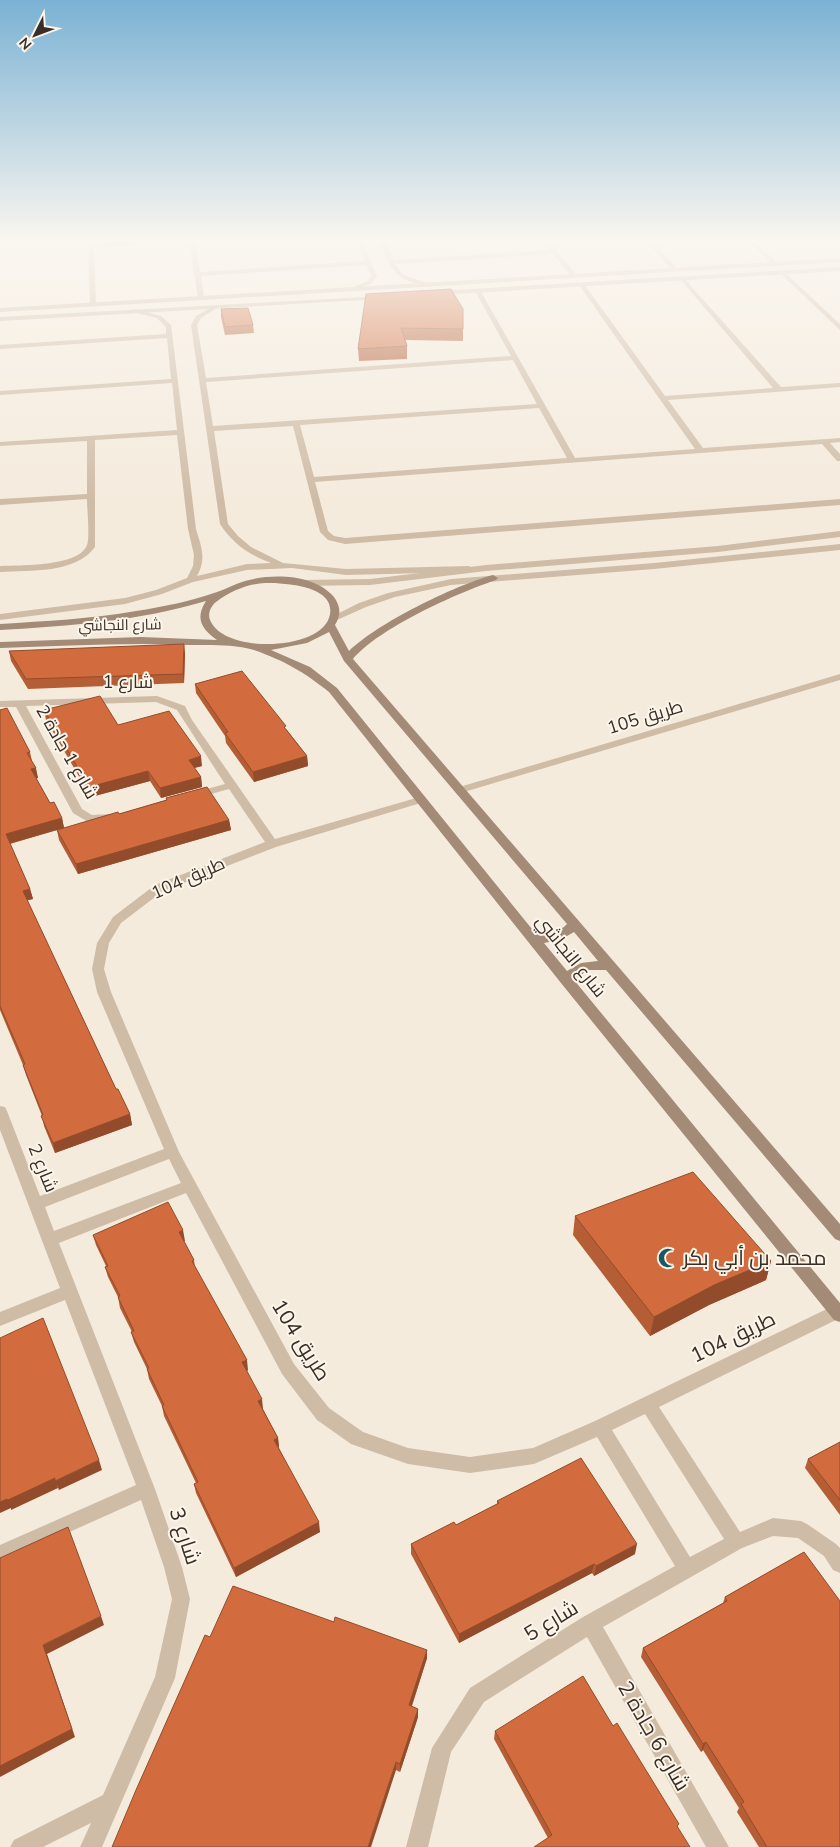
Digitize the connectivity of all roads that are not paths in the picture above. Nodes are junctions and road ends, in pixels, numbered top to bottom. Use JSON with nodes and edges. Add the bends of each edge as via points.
{"nodes":[{"id":1,"x":169,"y":328,"type":"edge"},
{"id":2,"x":194,"y":328,"type":"edge"},
{"id":3,"x":499,"y":328,"type":"edge"},
{"id":4,"x":613,"y":328,"type":"edge"},
{"id":5,"x":726,"y":328,"type":"edge"},
{"id":6,"x":170,"y":336,"type":"junction"},
{"id":7,"x":0,"y":347,"type":"edge"},
{"id":8,"x":516,"y":358,"type":"junction"},
{"id":9,"x":202,"y":380,"type":"junction"},
{"id":10,"x":175,"y":382,"type":"junction"},
{"id":11,"x":840,"y":385,"type":"edge"},
{"id":12,"x":779,"y":390,"type":"junction"},
{"id":13,"x":0,"y":393,"type":"edge"},
{"id":14,"x":663,"y":398,"type":"junction"},
{"id":15,"x":542,"y":406,"type":"junction"},
{"id":16,"x":296,"y":423,"type":"junction"},
{"id":17,"x":210,"y":430,"type":"junction"},
{"id":18,"x":181,"y":432,"type":"junction"},
{"id":19,"x":91,"y":438,"type":"junction"},
{"id":20,"x":840,"y":440,"type":"edge"},
{"id":21,"x":824,"y":441,"type":"junction"},
{"id":22,"x":0,"y":444,"type":"edge"},
{"id":23,"x":700,"y":450,"type":"junction"},
{"id":24,"x":840,"y":459,"type":"edge"},
{"id":25,"x":572,"y":460,"type":"junction"},
{"id":26,"x":311,"y":480,"type":"junction"},
{"id":27,"x":92,"y":496,"type":"junction"},
{"id":28,"x":0,"y":502,"type":"edge"},
{"id":29,"x":840,"y":502,"type":"edge"},
{"id":30,"x":840,"y":534,"type":"edge"},
{"id":31,"x":840,"y":547,"type":"edge"},
{"id":32,"x":292,"y":565,"type":"junction"},
{"id":33,"x":486,"y":568,"type":"junction"},
{"id":34,"x":0,"y":569,"type":"edge"},
{"id":35,"x":493,"y":578,"type":"junction"},
{"id":36,"x":190,"y":580,"type":"junction"},
{"id":37,"x":298,"y":582,"type":"junction"},
{"id":38,"x":221,"y":594,"type":"junction"},
{"id":39,"x":0,"y":616,"type":"edge"},
{"id":40,"x":332,"y":621,"type":"junction"},
{"id":41,"x":0,"y":627,"type":"edge"},
{"id":42,"x":240,"y":644,"type":"junction"},
{"id":43,"x":0,"y":645,"type":"edge"},
{"id":44,"x":254,"y":647,"type":"junction"},
{"id":45,"x":348,"y":659,"type":"junction"},
{"id":46,"x":840,"y":677,"type":"edge"},
{"id":47,"x":19,"y":703,"type":"junction"},
{"id":48,"x":0,"y":704,"type":"edge"},
{"id":49,"x":232,"y":785,"type":"junction"},
{"id":50,"x":460,"y":790,"type":"junction"},
{"id":51,"x":184,"y":798,"type":"edge"},
{"id":52,"x":420,"y":800,"type":"junction"},
{"id":53,"x":118,"y":816,"type":"edge"},
{"id":54,"x":272,"y":844,"type":"junction"},
{"id":55,"x":574,"y":924,"type":"junction"},
{"id":56,"x":532,"y":938,"type":"junction"},
{"id":57,"x":610,"y":966,"type":"junction"},
{"id":58,"x":566,"y":980,"type":"junction"},
{"id":59,"x":0,"y":1111,"type":"edge"},
{"id":60,"x":5,"y":1142,"type":"edge"},
{"id":61,"x":172,"y":1152,"type":"junction"},
{"id":62,"x":189,"y":1186,"type":"junction"},
{"id":63,"x":37,"y":1204,"type":"junction"},
{"id":64,"x":840,"y":1235,"type":"edge"},
{"id":65,"x":50,"y":1239,"type":"junction"},
{"id":66,"x":70,"y":1291,"type":"junction"},
{"id":67,"x":839,"y":1313,"type":"edge"},
{"id":68,"x":0,"y":1319,"type":"edge"},
{"id":69,"x":648,"y":1404,"type":"junction"},
{"id":70,"x":601,"y":1427,"type":"junction"},
{"id":71,"x":146,"y":1490,"type":"junction"},
{"id":72,"x":736,"y":1542,"type":"junction"},
{"id":73,"x":0,"y":1554,"type":"edge"},
{"id":74,"x":840,"y":1564,"type":"edge"},
{"id":75,"x":687,"y":1569,"type":"junction"},
{"id":76,"x":590,"y":1624,"type":"junction"},
{"id":77,"x":112,"y":1802,"type":"junction"},
{"id":78,"x":21,"y":1847,"type":"edge"},
{"id":79,"x":91,"y":1847,"type":"edge"},
{"id":80,"x":417,"y":1847,"type":"edge"},
{"id":81,"x":718,"y":1847,"type":"edge"}],
"edges":[{"from":1,"to":6,"type":"street"},
{"from":2,"to":9,"type":"street"},
{"from":3,"to":8,"type":"street"},
{"from":4,"to":14,"type":"street"},
{"from":5,"to":12,"type":"street"},
{"from":6,"to":7,"type":"street"},
{"from":6,"to":10,"type":"street"},
{"from":8,"to":9,"type":"street"},
{"from":8,"to":15,"type":"street"},
{"from":9,"to":17,"type":"street"},
{"from":10,"to":13,"type":"street"},
{"from":10,"to":18,"type":"street"},
{"from":11,"to":12,"type":"street"},
{"from":12,"to":14,"type":"street"},
{"from":14,"to":23,"type":"street"},
{"from":15,"to":16,"type":"street"},
{"from":15,"to":25,"type":"street"},
{"from":16,"to":17,"type":"street"},
{"from":16,"to":26,"type":"street"},
{"from":17,"to":32,"type":"street","via":[[224,524],[249,550],[278,563]]},
{"from":18,"to":19,"type":"street"},
{"from":18,"to":36,"type":"street","via":[[192,528],[200,557]]},
{"from":19,"to":22,"type":"street"},
{"from":19,"to":27,"type":"street"},
{"from":20,"to":21,"type":"street"},
{"from":21,"to":23,"type":"street"},
{"from":21,"to":24,"type":"street"},
{"from":23,"to":25,"type":"street"},
{"from":25,"to":26,"type":"street"},
{"from":26,"to":29,"type":"street","via":[[324,532],[345,541]]},
{"from":27,"to":28,"type":"street"},
{"from":27,"to":34,"type":"street","via":[[92,545],[88,553],[64,564]]},
{"from":30,"to":33,"type":"street","via":[[698,551]]},
{"from":31,"to":35,"type":"street"},
{"from":32,"to":33,"type":"street","via":[[346,572]]},
{"from":32,"to":36,"type":"street","via":[[247,567]]},
{"from":33,"to":37,"type":"street","via":[[352,584]]},
{"from":35,"to":40,"type":"street","via":[[400,591],[362,604]]},
{"from":35,"to":45,"type":"main road","via":[[426,605],[365,642]]},
{"from":36,"to":39,"type":"street","via":[[125,602]]},
{"from":37,"to":38,"type":"main road","name":"شارع النجاشي","via":[[256,581]]},
{"from":37,"to":40,"type":"main road","name":"شارع النجاشي","via":[[328,596],[336,610]]},
{"from":38,"to":41,"type":"main road","name":"شارع النجاشي","via":[[134,616],[69,624]]},
{"from":38,"to":42,"type":"main road","via":[[207,607],[206,622],[217,635]]},
{"from":40,"to":44,"type":"main road","via":[[312,638],[299,643]]},
{"from":40,"to":45,"type":"main road","name":"شارع النجاشي"},
{"from":42,"to":43,"type":"main road","name":"شارع النجاشي","via":[[141,640]]},
{"from":42,"to":44,"type":"main road"},
{"from":44,"to":52,"type":"main road","name":"شارع النجاشي","via":[[306,669],[333,690]]},
{"from":45,"to":50,"type":"main road","name":"شارع النجاشي"},
{"from":46,"to":50,"type":"street","name":"طريق 105"},
{"from":47,"to":48,"type":"street","name":"شارع 1"},
{"from":47,"to":49,"type":"street","name":"شارع 1","via":[[157,699],[169,702],[182,708]]},
{"from":47,"to":53,"type":"street","name":"شارع 1 جادة 2","via":[[77,811],[90,819]]},
{"from":49,"to":51,"type":"street"},
{"from":49,"to":54,"type":"street","name":"شارع 1"},
{"from":50,"to":55,"type":"main road","name":"شارع النجاشي"},
{"from":52,"to":54,"type":"street","name":"طريق 104"},
{"from":52,"to":56,"type":"main road","name":"شارع النجاشي"},
{"from":54,"to":61,"type":"street","name":"طريق 104","via":[[159,888],[117,920],[103,943],[98,969],[104,992]]},
{"from":55,"to":56,"type":"main road","via":[[558,937],[547,940]]},
{"from":55,"to":57,"type":"main road","name":"شارع النجاشي"},
{"from":56,"to":58,"type":"main road","name":"شارع النجاشي"},
{"from":57,"to":58,"type":"main road","via":[[586,965],[575,970]]},
{"from":57,"to":64,"type":"main road","name":"شارع النجاشي"},
{"from":58,"to":67,"type":"main road","name":"شارع النجاشي"},
{"from":59,"to":60,"type":"street","name":"شارع 2"},
{"from":60,"to":63,"type":"street","name":"شارع 2"},
{"from":61,"to":62,"type":"street","name":"طريق 104"},
{"from":61,"to":63,"type":"street"},
{"from":62,"to":65,"type":"street"},
{"from":62,"to":70,"type":"street","name":"طريق 104","via":[[288,1369],[323,1414],[356,1438],[408,1456],[470,1465],[534,1456]]},
{"from":63,"to":65,"type":"street","name":"شارع 2"},
{"from":65,"to":66,"type":"street","name":"شارع 3"},
{"from":66,"to":68,"type":"street"},
{"from":66,"to":71,"type":"street","name":"شارع 3"},
{"from":67,"to":69,"type":"street","name":"طريق 104"},
{"from":69,"to":70,"type":"street","name":"طريق 104"},
{"from":69,"to":72,"type":"street"},
{"from":70,"to":75,"type":"street"},
{"from":71,"to":73,"type":"street"},
{"from":71,"to":77,"type":"street","name":"شارع 3","via":[[173,1567],[180,1598],[166,1678]]},
{"from":72,"to":74,"type":"street","name":"شارع 5","via":[[773,1527],[801,1530],[830,1550]]},
{"from":72,"to":75,"type":"street","name":"شارع 5"},
{"from":75,"to":76,"type":"street","name":"شارع 5"},
{"from":76,"to":80,"type":"street","name":"شارع 5","via":[[477,1695],[442,1748]]},
{"from":76,"to":81,"type":"street","name":"شارع 6 جادة 2"},
{"from":77,"to":78,"type":"street"},
{"from":77,"to":79,"type":"street","name":"شارع 3"}]}
